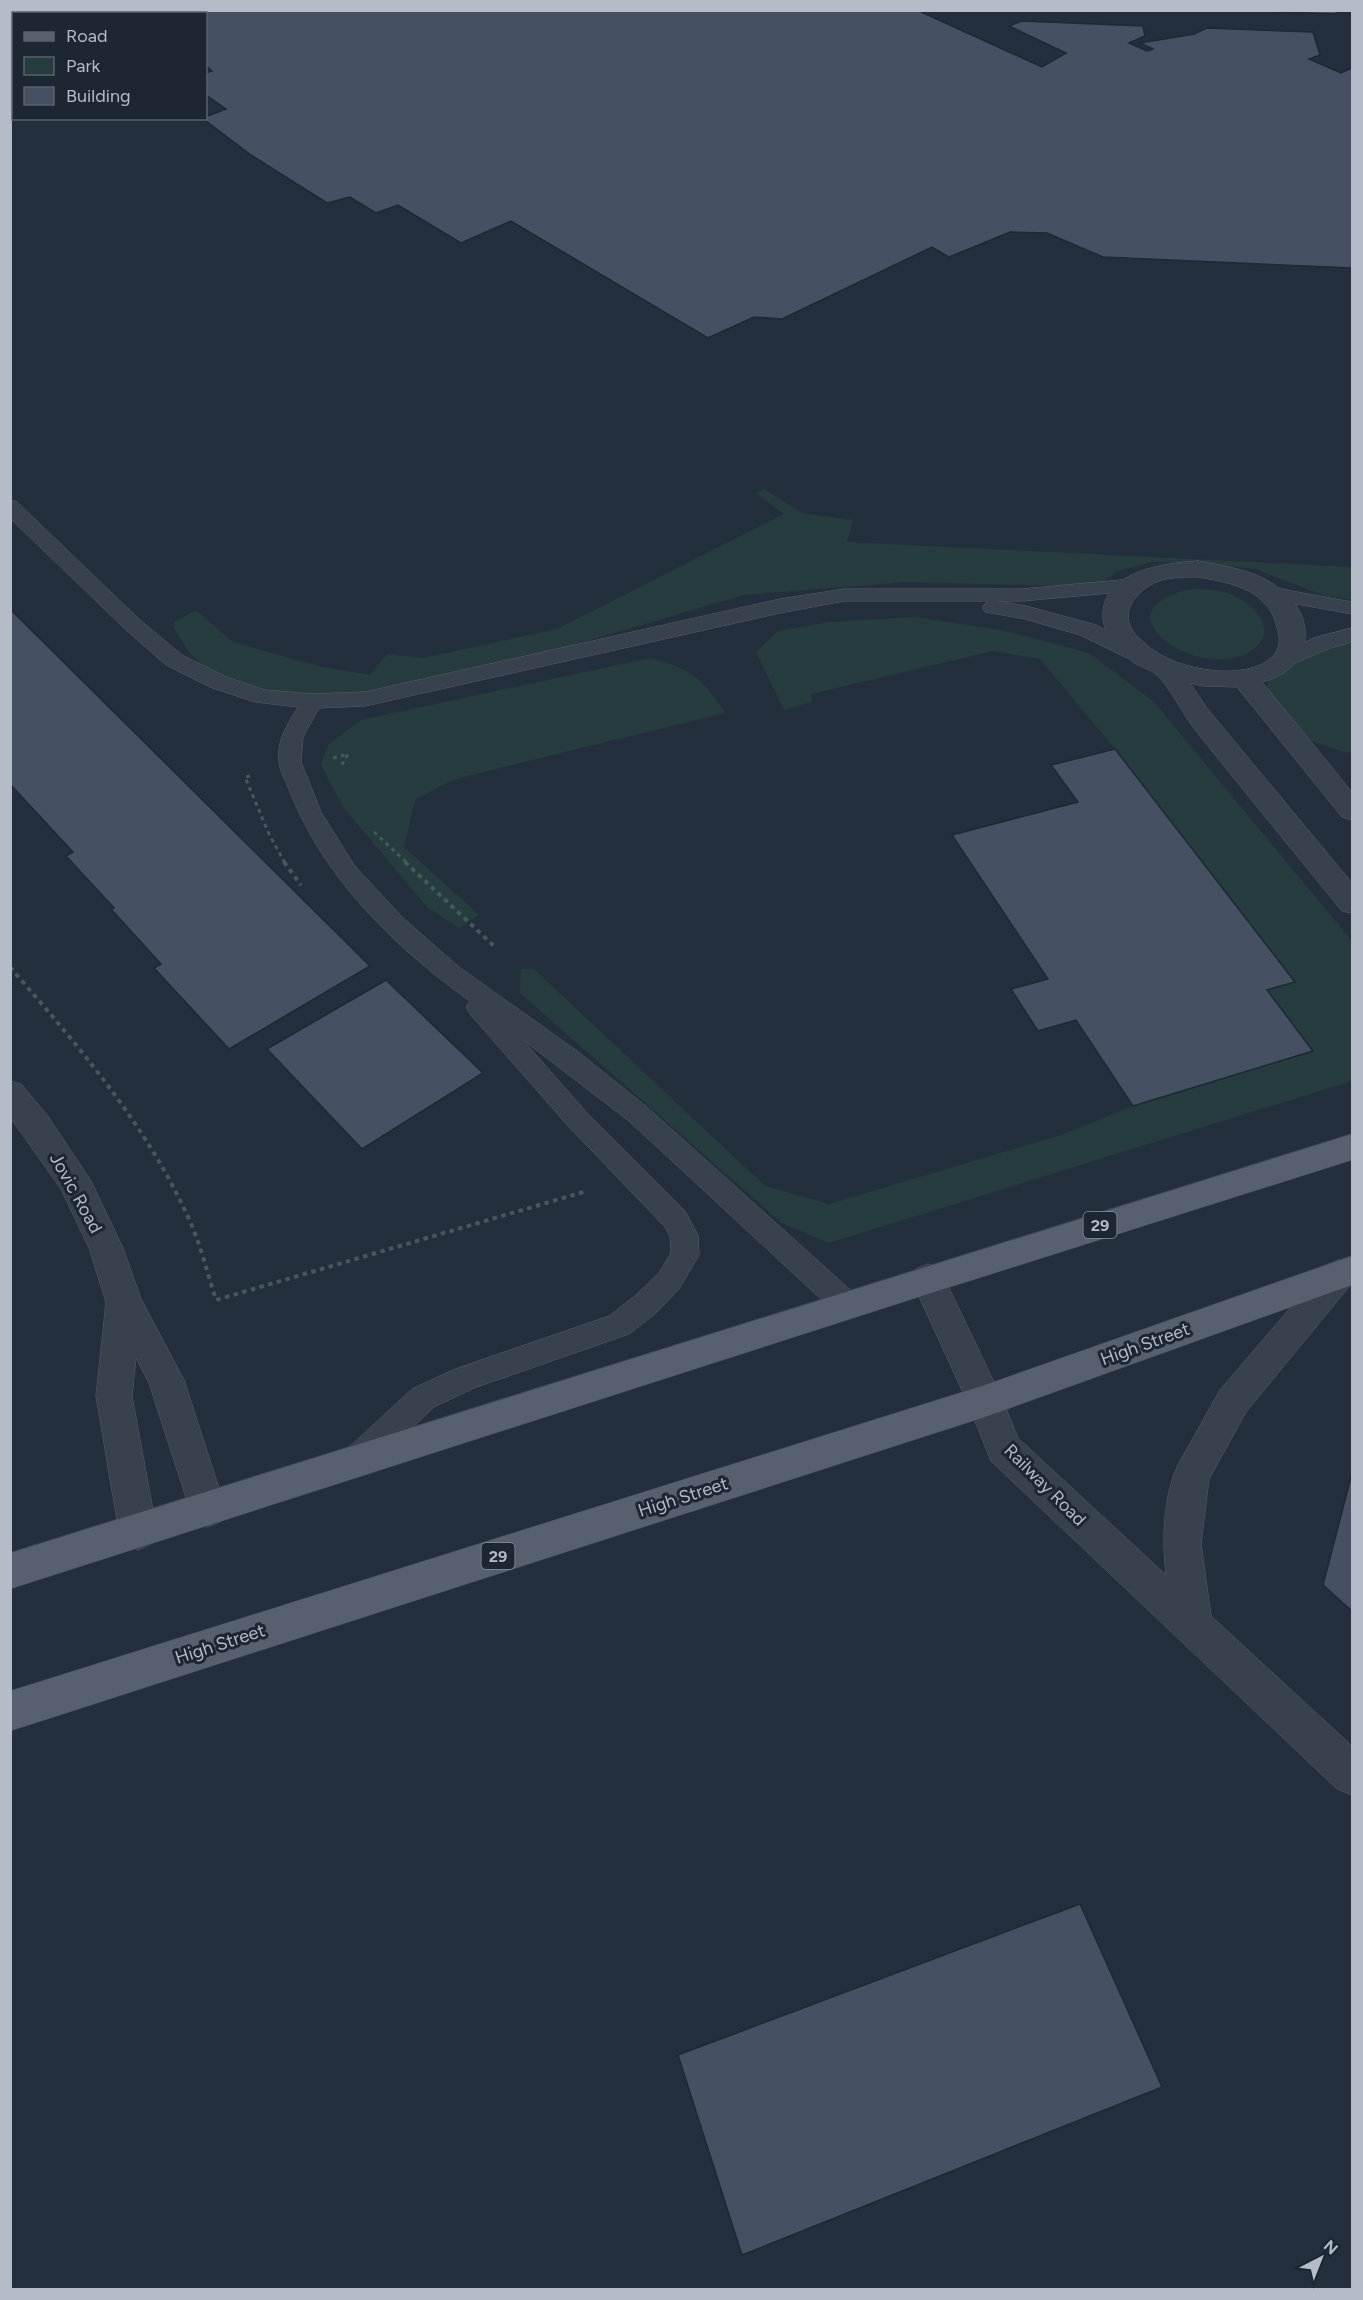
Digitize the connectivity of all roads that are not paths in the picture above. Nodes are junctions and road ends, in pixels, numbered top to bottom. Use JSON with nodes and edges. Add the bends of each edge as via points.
{"nodes":[{"id":1,"x":10,"y":506,"type":"edge"},
{"id":2,"x":1132,"y":585,"type":"junction"},
{"id":3,"x":1270,"y":593,"type":"junction"},
{"id":4,"x":914,"y":594,"type":"junction"},
{"id":5,"x":1353,"y":608,"type":"edge"},
{"id":6,"x":1353,"y":634,"type":"edge"},
{"id":7,"x":1283,"y":661,"type":"junction"},
{"id":8,"x":1157,"y":665,"type":"junction"},
{"id":9,"x":1244,"y":678,"type":"junction"},
{"id":10,"x":312,"y":701,"type":"junction"},
{"id":11,"x":1347,"y":796,"type":"edge"},
{"id":12,"x":1353,"y":903,"type":"edge"},
{"id":13,"x":450,"y":974,"type":"junction"},
{"id":14,"x":10,"y":1093,"type":"edge"},
{"id":15,"x":1353,"y":1147,"type":"edge"},
{"id":16,"x":1346,"y":1273,"type":"edge"},
{"id":17,"x":928,"y":1279,"type":"junction"},
{"id":18,"x":124,"y":1302,"type":"junction"},
{"id":19,"x":847,"y":1305,"type":"junction"},
{"id":20,"x":985,"y":1401,"type":"junction"},
{"id":21,"x":355,"y":1462,"type":"junction"},
{"id":22,"x":207,"y":1510,"type":"junction"},
{"id":23,"x":138,"y":1532,"type":"junction"},
{"id":24,"x":10,"y":1571,"type":"edge"},
{"id":25,"x":1192,"y":1624,"type":"junction"},
{"id":26,"x":10,"y":1711,"type":"edge"},
{"id":27,"x":1353,"y":1774,"type":"edge"}],
"edges":[{"from":1,"to":10,"type":"lane","via":[[174,660],[218,682],[263,697]]},
{"from":2,"to":3,"type":"street","via":[[1150,575],[1198,569],[1224,573]]},
{"from":2,"to":4,"type":"lane","via":[[1022,595]]},
{"from":2,"to":8,"type":"street","via":[[1120,598],[1115,613],[1118,630],[1128,646]]},
{"from":3,"to":5,"type":"lane"},
{"from":3,"to":7,"type":"street","via":[[1286,610],[1294,627],[1293,645]]},
{"from":4,"to":8,"type":"lane","via":[[1026,613],[1088,630]]},
{"from":4,"to":10,"type":"lane","via":[[844,596],[780,606],[376,697]]},
{"from":6,"to":7,"type":"lane"},
{"from":7,"to":9,"type":"street","via":[[1269,671]]},
{"from":8,"to":9,"type":"street","via":[[1192,678]]},
{"from":8,"to":12,"type":"street"},
{"from":9,"to":11,"type":"street"},
{"from":10,"to":13,"type":"lane","via":[[292,737],[290,762],[310,812],[346,871],[393,923]]},
{"from":13,"to":19,"type":"lane","via":[[568,1058],[638,1114]]},
{"from":13,"to":21,"type":"lane","via":[[578,1120],[675,1219],[684,1234],[686,1255],[669,1281],[619,1325],[465,1378],[423,1398]]},
{"from":14,"to":18,"type":"street","name":"Jovic Road","via":[[74,1181],[106,1248]]},
{"from":15,"to":17,"type":"main road","number":"29"},
{"from":16,"to":20,"type":"main road","name":"High Street","number":"29"},
{"from":16,"to":25,"type":"street","via":[[1233,1401],[1191,1477],[1182,1544]]},
{"from":17,"to":19,"type":"main road","number":"29"},
{"from":17,"to":20,"type":"street","name":"Railway Road"},
{"from":18,"to":22,"type":"street","name":"Jovic Road","via":[[165,1380]]},
{"from":18,"to":23,"type":"street","name":"Jovic Road","via":[[114,1396]]},
{"from":19,"to":21,"type":"main road","number":"29"},
{"from":20,"to":25,"type":"street","name":"Railway Road","via":[[1004,1449]]},
{"from":20,"to":26,"type":"main road","name":"High Street","number":"29"},
{"from":21,"to":22,"type":"main road","number":"29"},
{"from":22,"to":23,"type":"main road","number":"29"},
{"from":23,"to":24,"type":"main road","number":"29"},
{"from":25,"to":27,"type":"street","name":"Railway Road"}]}
